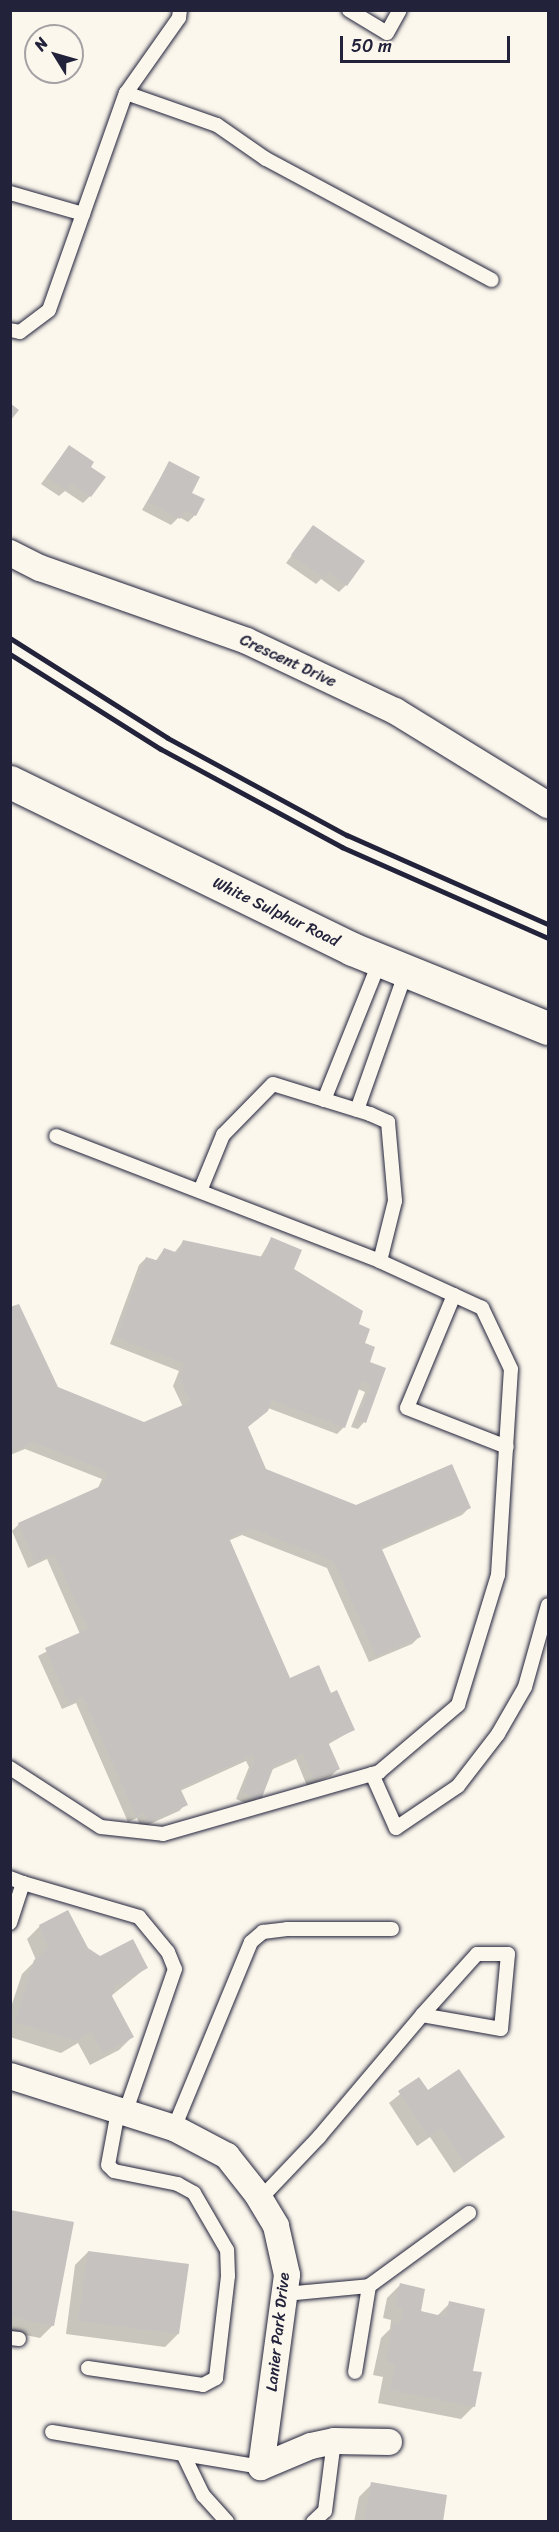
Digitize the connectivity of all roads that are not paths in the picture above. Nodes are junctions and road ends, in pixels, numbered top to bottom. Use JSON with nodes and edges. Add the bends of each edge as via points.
{"nodes":[{"id":1,"x":180,"y":10,"type":"edge"},
{"id":2,"x":349,"y":10,"type":"edge"},
{"id":3,"x":399,"y":10,"type":"edge"},
{"id":4,"x":126,"y":93,"type":"junction"},
{"id":5,"x":10,"y":193,"type":"edge"},
{"id":6,"x":83,"y":214,"type":"junction"},
{"id":7,"x":492,"y":280,"type":"dead end"},
{"id":8,"x":10,"y":330,"type":"edge"},
{"id":9,"x":10,"y":553,"type":"edge"},
{"id":10,"x":10,"y":782,"type":"edge"},
{"id":11,"x":549,"y":805,"type":"edge"},
{"id":12,"x":393,"y":967,"type":"junction"},
{"id":13,"x":549,"y":1028,"type":"edge"},
{"id":14,"x":324,"y":1100,"type":"junction"},
{"id":15,"x":357,"y":1110,"type":"junction"},
{"id":16,"x":56,"y":1136,"type":"dead end"},
{"id":17,"x":200,"y":1191,"type":"junction"},
{"id":18,"x":380,"y":1261,"type":"junction"},
{"id":19,"x":454,"y":1295,"type":"junction"},
{"id":20,"x":507,"y":1447,"type":"junction"},
{"id":21,"x":549,"y":1605,"type":"edge"},
{"id":22,"x":10,"y":1768,"type":"edge"},
{"id":23,"x":372,"y":1774,"type":"junction"},
{"id":24,"x":17,"y":1880,"type":"edge"},
{"id":25,"x":10,"y":1923,"type":"edge"},
{"id":26,"x":392,"y":1929,"type":"dead end"},
{"id":27,"x":423,"y":2015,"type":"junction"},
{"id":28,"x":10,"y":2076,"type":"edge"},
{"id":29,"x":121,"y":2112,"type":"junction"},
{"id":30,"x":174,"y":2128,"type":"junction"},
{"id":31,"x":260,"y":2199,"type":"junction"},
{"id":32,"x":469,"y":2213,"type":"dead end"},
{"id":33,"x":369,"y":2286,"type":"junction"},
{"id":34,"x":285,"y":2294,"type":"junction"},
{"id":35,"x":88,"y":2368,"type":"dead end"},
{"id":36,"x":355,"y":2372,"type":"dead end"},
{"id":37,"x":52,"y":2432,"type":"dead end"},
{"id":38,"x":334,"y":2441,"type":"junction"},
{"id":39,"x":389,"y":2442,"type":"dead end"},
{"id":40,"x":183,"y":2454,"type":"junction"},
{"id":41,"x":261,"y":2467,"type":"junction"},
{"id":42,"x":227,"y":2522,"type":"edge"},
{"id":43,"x":313,"y":2522,"type":"edge"}],
"edges":[{"from":1,"to":4,"type":"lane","via":[[179,18]]},
{"from":2,"to":3,"type":"lane","via":[[387,33]]},
{"from":4,"to":6,"type":"lane"},
{"from":4,"to":7,"type":"lane","via":[[217,125],[266,159]]},
{"from":5,"to":6,"type":"lane"},
{"from":6,"to":8,"type":"lane","via":[[49,310],[20,332]]},
{"from":9,"to":11,"type":"street","name":"Crescent Drive","via":[[40,568],[247,641],[395,711]]},
{"from":10,"to":12,"type":"street","name":"White Sulphur Road"},
{"from":12,"to":13,"type":"street","name":"White Sulphur Road"},
{"from":12,"to":14,"type":"lane"},
{"from":12,"to":15,"type":"lane"},
{"from":14,"to":15,"type":"lane"},
{"from":14,"to":17,"type":"lane","via":[[273,1084],[223,1135]]},
{"from":15,"to":18,"type":"lane","via":[[388,1122],[395,1201]]},
{"from":16,"to":17,"type":"lane"},
{"from":17,"to":18,"type":"lane"},
{"from":18,"to":19,"type":"lane"},
{"from":19,"to":20,"type":"lane","via":[[482,1308],[511,1369]]},
{"from":19,"to":20,"type":"lane","via":[[407,1408]]},
{"from":20,"to":23,"type":"lane","via":[[498,1575],[459,1705]]},
{"from":21,"to":23,"type":"lane","via":[[525,1687],[498,1734],[458,1786],[396,1828]]},
{"from":22,"to":23,"type":"lane","via":[[101,1827],[163,1834]]},
{"from":24,"to":25,"type":"lane"},
{"from":24,"to":29,"type":"lane","via":[[139,1917],[168,1952],[175,1969]]},
{"from":26,"to":30,"type":"lane","via":[[286,1929],[263,1932],[251,1942]]},
{"from":27,"to":27,"type":"lane","via":[[477,1954],[508,1954],[501,2029]]},
{"from":27,"to":31,"type":"lane"},
{"from":28,"to":29,"type":"street","name":"Lanier Park Drive"},
{"from":29,"to":30,"type":"street","name":"Lanier Park Drive"},
{"from":29,"to":35,"type":"lane","via":[[108,2165],[114,2171],[178,2184],[194,2193],[227,2250],[228,2276],[216,2378],[203,2385]]},
{"from":30,"to":31,"type":"street","name":"Lanier Park Drive","via":[[227,2156]]},
{"from":31,"to":34,"type":"street","name":"Lanier Park Drive","via":[[276,2226],[288,2274]]},
{"from":32,"to":33,"type":"lane"},
{"from":33,"to":34,"type":"lane"},
{"from":33,"to":36,"type":"lane"},
{"from":34,"to":41,"type":"street","name":"Lanier Park Drive"},
{"from":37,"to":40,"type":"lane"},
{"from":38,"to":39,"type":"street"},
{"from":38,"to":41,"type":"street","via":[[311,2446]]},
{"from":38,"to":43,"type":"lane","via":[[325,2511]]},
{"from":40,"to":41,"type":"lane"},
{"from":40,"to":42,"type":"lane","via":[[203,2495]]}]}
